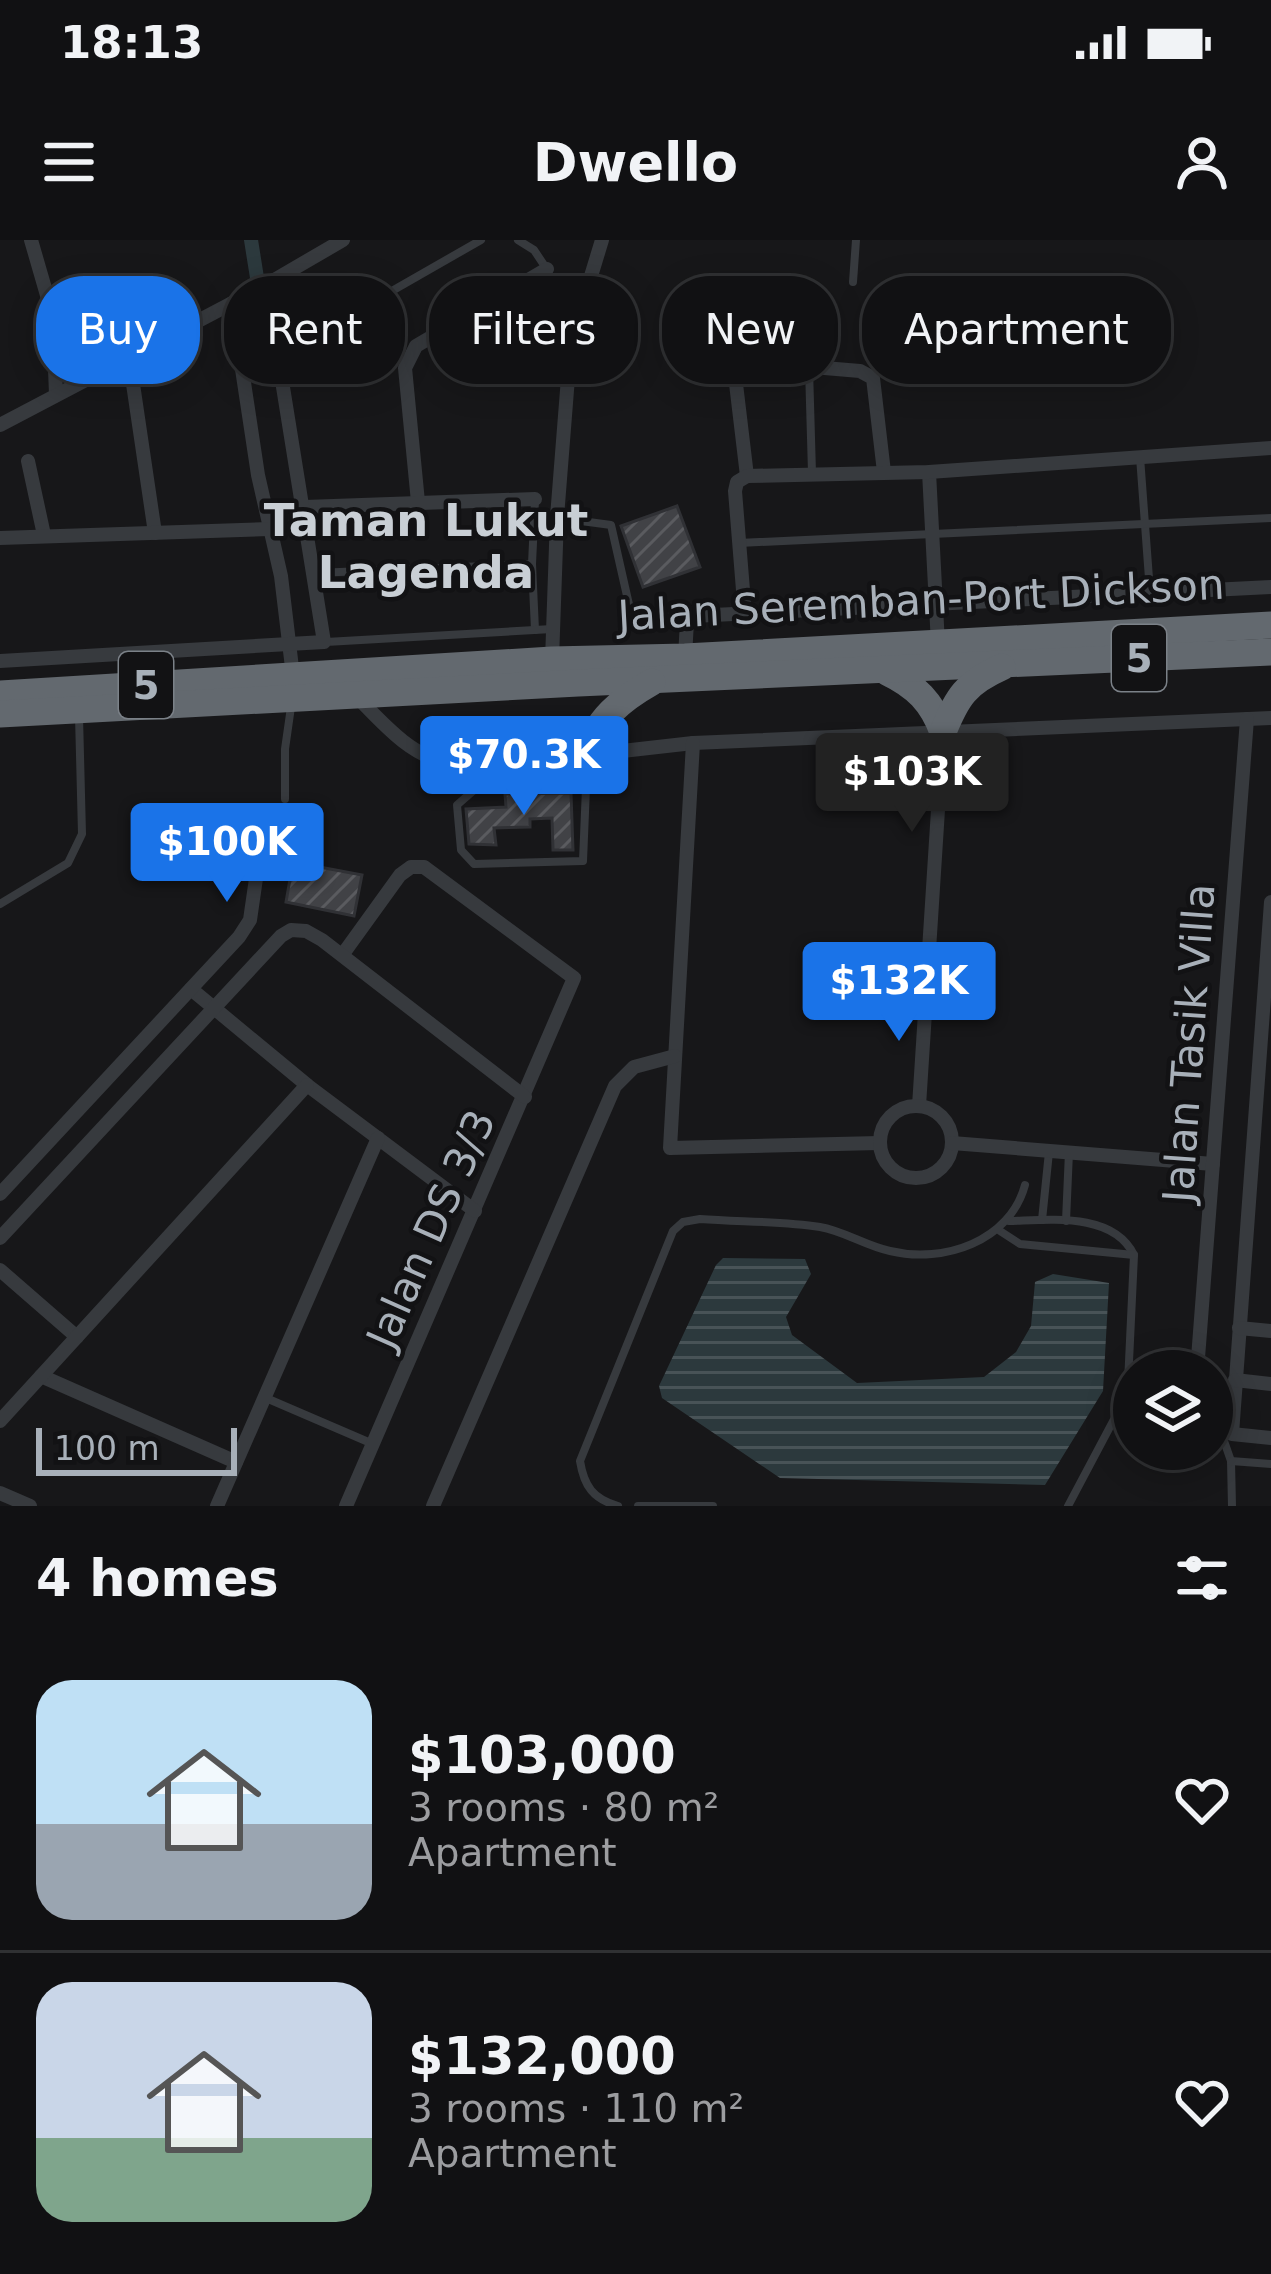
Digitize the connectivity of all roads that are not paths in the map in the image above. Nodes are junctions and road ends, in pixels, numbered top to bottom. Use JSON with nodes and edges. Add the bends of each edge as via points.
{"nodes":[{"id":1,"x":31,"y":240,"type":"edge"},
{"id":2,"x":343,"y":240,"type":"edge"},
{"id":3,"x":481,"y":240,"type":"edge"},
{"id":4,"x":518,"y":240,"type":"edge"},
{"id":5,"x":602,"y":240,"type":"edge"},
{"id":6,"x":856,"y":240,"type":"edge"},
{"id":7,"x":548,"y":269,"type":"joint"},
{"id":8,"x":281,"y":276,"type":"edge"},
{"id":9,"x":853,"y":282,"type":"dead end"},
{"id":10,"x":405,"y":283,"type":"edge"},
{"id":11,"x":838,"y":370,"type":"edge"},
{"id":12,"x":77,"y":384,"type":"edge"},
{"id":13,"x":133,"y":384,"type":"edge"},
{"id":14,"x":247,"y":384,"type":"edge"},
{"id":15,"x":283,"y":384,"type":"edge"},
{"id":16,"x":738,"y":384,"type":"edge"},
{"id":17,"x":809,"y":384,"type":"edge"},
{"id":18,"x":56,"y":395,"type":"junction"},
{"id":19,"x":0,"y":425,"type":"edge"},
{"id":20,"x":1271,"y":448,"type":"edge"},
{"id":21,"x":1140,"y":456,"type":"junction"},
{"id":22,"x":28,"y":461,"type":"dead end"},
{"id":23,"x":884,"y":472,"type":"junction"},
{"id":24,"x":928,"y":472,"type":"junction"},
{"id":25,"x":812,"y":475,"type":"junction"},
{"id":26,"x":747,"y":476,"type":"junction"},
{"id":27,"x":535,"y":499,"type":"joint"},
{"id":28,"x":418,"y":502,"type":"junction"},
{"id":29,"x":305,"y":507,"type":"junction"},
{"id":30,"x":557,"y":517,"type":"junction"},
{"id":31,"x":1271,"y":518,"type":"edge"},
{"id":32,"x":1143,"y":524,"type":"junction"},
{"id":33,"x":269,"y":529,"type":"junction"},
{"id":34,"x":154,"y":533,"type":"junction"},
{"id":35,"x":932,"y":534,"type":"junction"},
{"id":36,"x":44,"y":535,"type":"junction"},
{"id":37,"x":0,"y":538,"type":"edge"},
{"id":38,"x":737,"y":543,"type":"junction"},
{"id":39,"x":532,"y":564,"type":"junction"},
{"id":40,"x":315,"y":573,"type":"junction"},
{"id":41,"x":1271,"y":587,"type":"edge"},
{"id":42,"x":1150,"y":592,"type":"junction"},
{"id":43,"x":936,"y":602,"type":"junction"},
{"id":44,"x":745,"y":615,"type":"junction"},
{"id":45,"x":686,"y":621,"type":"junction"},
{"id":46,"x":552,"y":629,"type":"junction"},
{"id":47,"x":1264,"y":629,"type":"edge"},
{"id":48,"x":535,"y":630,"type":"junction"},
{"id":49,"x":324,"y":642,"type":"junction"},
{"id":50,"x":938,"y":644,"type":"junction"},
{"id":51,"x":292,"y":645,"type":"junction"},
{"id":52,"x":1271,"y":652,"type":"edge"},
{"id":53,"x":1237,"y":654,"type":"junction"},
{"id":54,"x":685,"y":657,"type":"junction"},
{"id":55,"x":0,"y":661,"type":"edge"},
{"id":56,"x":1008,"y":664,"type":"junction"},
{"id":57,"x":971,"y":666,"type":"junction"},
{"id":58,"x":1271,"y":668,"type":"edge"},
{"id":59,"x":916,"y":669,"type":"junction"},
{"id":60,"x":884,"y":670,"type":"junction"},
{"id":61,"x":545,"y":672,"type":"junction"},
{"id":62,"x":655,"y":680,"type":"junction"},
{"id":63,"x":0,"y":694,"type":"edge"},
{"id":64,"x":292,"y":694,"type":"junction"},
{"id":65,"x":357,"y":697,"type":"junction"},
{"id":66,"x":79,"y":709,"type":"junction"},
{"id":67,"x":0,"y":714,"type":"edge"},
{"id":68,"x":1271,"y":718,"type":"edge"},
{"id":69,"x":1247,"y":719,"type":"junction"},
{"id":70,"x":943,"y":732,"type":"junction"},
{"id":71,"x":693,"y":743,"type":"junction"},
{"id":72,"x":445,"y":761,"type":"junction"},
{"id":73,"x":586,"y":768,"type":"junction"},
{"id":74,"x":481,"y":784,"type":"junction"},
{"id":75,"x":285,"y":799,"type":"dead end"},
{"id":76,"x":264,"y":823,"type":"dead end"},
{"id":77,"x":1271,"y":902,"type":"edge"},
{"id":78,"x":0,"y":904,"type":"edge"},
{"id":79,"x":343,"y":954,"type":"junction"},
{"id":80,"x":1270,"y":971,"type":"edge"},
{"id":81,"x":191,"y":988,"type":"junction"},
{"id":82,"x":212,"y":1008,"type":"junction"},
{"id":83,"x":675,"y":1056,"type":"junction"},
{"id":84,"x":307,"y":1084,"type":"junction"},
{"id":85,"x":525,"y":1097,"type":"junction"},
{"id":86,"x":919,"y":1106,"type":"junction"},
{"id":87,"x":1263,"y":1127,"type":"edge"},
{"id":88,"x":378,"y":1138,"type":"junction"},
{"id":89,"x":879,"y":1143,"type":"junction"},
{"id":90,"x":952,"y":1143,"type":"junction"},
{"id":91,"x":1049,"y":1150,"type":"junction"},
{"id":92,"x":1069,"y":1153,"type":"junction"},
{"id":93,"x":1213,"y":1164,"type":"junction"},
{"id":94,"x":1024,"y":1185,"type":"dead end"},
{"id":95,"x":0,"y":1194,"type":"edge"},
{"id":96,"x":475,"y":1211,"type":"junction"},
{"id":97,"x":1042,"y":1220,"type":"junction"},
{"id":98,"x":1009,"y":1221,"type":"junction"},
{"id":99,"x":1066,"y":1222,"type":"junction"},
{"id":100,"x":1000,"y":1231,"type":"junction"},
{"id":101,"x":0,"y":1238,"type":"edge"},
{"id":102,"x":1134,"y":1255,"type":"junction"},
{"id":103,"x":0,"y":1270,"type":"edge"},
{"id":104,"x":1239,"y":1328,"type":"junction"},
{"id":105,"x":1271,"y":1330,"type":"edge"},
{"id":106,"x":77,"y":1337,"type":"junction"},
{"id":107,"x":1199,"y":1350,"type":"edge"},
{"id":108,"x":41,"y":1376,"type":"junction"},
{"id":109,"x":1235,"y":1380,"type":"junction"},
{"id":110,"x":1271,"y":1384,"type":"edge"},
{"id":111,"x":266,"y":1397,"type":"junction"},
{"id":112,"x":1233,"y":1416,"type":"edge"},
{"id":113,"x":0,"y":1421,"type":"edge"},
{"id":114,"x":1233,"y":1434,"type":"edge"},
{"id":115,"x":1271,"y":1438,"type":"edge"},
{"id":116,"x":373,"y":1444,"type":"junction"},
{"id":117,"x":1233,"y":1461,"type":"edge"},
{"id":118,"x":236,"y":1462,"type":"junction"},
{"id":119,"x":1271,"y":1464,"type":"edge"},
{"id":120,"x":1231,"y":1470,"type":"edge"},
{"id":121,"x":0,"y":1493,"type":"edge"},
{"id":122,"x":30,"y":1506,"type":"edge"},
{"id":123,"x":217,"y":1506,"type":"edge"},
{"id":124,"x":346,"y":1506,"type":"edge"},
{"id":125,"x":433,"y":1506,"type":"edge"},
{"id":126,"x":618,"y":1506,"type":"edge"},
{"id":127,"x":638,"y":1506,"type":"edge"},
{"id":128,"x":713,"y":1506,"type":"edge"},
{"id":129,"x":1068,"y":1506,"type":"edge"},
{"id":130,"x":1232,"y":1506,"type":"edge"}],
"edges":[{"from":1,"to":18,"type":"street","via":[[53,316]]},
{"from":2,"to":8,"type":"street"},
{"from":3,"to":10,"type":"lane"},
{"from":4,"to":7,"type":"lane"},
{"from":5,"to":30,"type":"street","via":[[574,332]]},
{"from":6,"to":9,"type":"lane"},
{"from":7,"to":28,"type":"street","via":[[416,346],[405,368]]},
{"from":11,"to":23,"type":"street","via":[[873,378]]},
{"from":12,"to":18,"type":"street"},
{"from":13,"to":34,"type":"street"},
{"from":14,"to":33,"type":"street"},
{"from":15,"to":29,"type":"street"},
{"from":16,"to":26,"type":"street"},
{"from":17,"to":25,"type":"lane"},
{"from":18,"to":19,"type":"street"},
{"from":20,"to":21,"type":"street"},
{"from":21,"to":24,"type":"street"},
{"from":21,"to":32,"type":"lane"},
{"from":22,"to":36,"type":"street"},
{"from":23,"to":24,"type":"street"},
{"from":23,"to":25,"type":"street"},
{"from":24,"to":35,"type":"street"},
{"from":25,"to":26,"type":"street"},
{"from":26,"to":38,"type":"street","via":[[735,491]]},
{"from":27,"to":28,"type":"street"},
{"from":27,"to":39,"type":"lane"},
{"from":28,"to":29,"type":"street"},
{"from":29,"to":40,"type":"street"},
{"from":30,"to":45,"type":"lane","via":[[611,525],[630,609]]},
{"from":30,"to":46,"type":"street"},
{"from":31,"to":32,"type":"lane"},
{"from":32,"to":35,"type":"lane"},
{"from":32,"to":42,"type":"lane"},
{"from":33,"to":34,"type":"street"},
{"from":33,"to":51,"type":"street"},
{"from":34,"to":36,"type":"street"},
{"from":35,"to":38,"type":"lane"},
{"from":35,"to":43,"type":"street"},
{"from":36,"to":37,"type":"street"},
{"from":38,"to":44,"type":"street"},
{"from":39,"to":40,"type":"lane"},
{"from":39,"to":48,"type":"lane"},
{"from":40,"to":49,"type":"street"},
{"from":41,"to":42,"type":"street"},
{"from":42,"to":43,"type":"street"},
{"from":43,"to":44,"type":"street"},
{"from":43,"to":50,"type":"street"},
{"from":44,"to":45,"type":"street"},
{"from":45,"to":54,"type":"street"},
{"from":46,"to":48,"type":"lane"},
{"from":46,"to":61,"type":"street"},
{"from":47,"to":50,"type":"highway","name":"Jalan Seremban-Port Dickson","number":"5"},
{"from":48,"to":49,"type":"lane"},
{"from":49,"to":51,"type":"street"},
{"from":50,"to":54,"type":"highway","name":"Jalan Seremban-Port Dickson","number":"5"},
{"from":50,"to":57,"type":"highway"},
{"from":50,"to":59,"type":"highway"},
{"from":51,"to":55,"type":"street"},
{"from":51,"to":64,"type":"street"},
{"from":52,"to":53,"type":"highway","name":"Jalan Seremban-Port Dickson","number":"5"},
{"from":53,"to":56,"type":"highway","name":"Jalan Seremban-Port Dickson","number":"5"},
{"from":53,"to":58,"type":"highway"},
{"from":54,"to":61,"type":"highway","name":"Jalan Seremban-Port Dickson","number":"5"},
{"from":56,"to":57,"type":"highway","name":"Jalan Seremban-Port Dickson","number":"5"},
{"from":56,"to":70,"type":"highway","via":[[975,679]]},
{"from":57,"to":59,"type":"highway","name":"Jalan Seremban-Port Dickson","number":"5"},
{"from":59,"to":60,"type":"highway","name":"Jalan Seremban-Port Dickson","number":"5"},
{"from":60,"to":62,"type":"highway","name":"Jalan Seremban-Port Dickson","number":"5"},
{"from":60,"to":70,"type":"highway","via":[[920,692]]},
{"from":61,"to":62,"type":"highway","name":"Jalan Seremban-Port Dickson","number":"5","via":[[578,683]]},
{"from":61,"to":64,"type":"highway","name":"Jalan Seremban-Port Dickson","number":"5"},
{"from":61,"to":65,"type":"highway","name":"Jalan Seremban-Port Dickson","number":"5"},
{"from":62,"to":73,"type":"highway","via":[[612,711],[591,738]]},
{"from":63,"to":64,"type":"highway","name":"Jalan Seremban-Port Dickson","number":"5"},
{"from":64,"to":65,"type":"highway","name":"Jalan Seremban-Port Dickson","number":"5"},
{"from":64,"to":66,"type":"highway","name":"Jalan Seremban-Port Dickson","number":"5"},
{"from":64,"to":75,"type":"lane"},
{"from":65,"to":72,"type":"street","via":[[415,748]]},
{"from":66,"to":67,"type":"highway","name":"Jalan Seremban-Port Dickson","number":"5"},
{"from":66,"to":78,"type":"lane","via":[[82,833],[68,863]]},
{"from":68,"to":69,"type":"street"},
{"from":69,"to":70,"type":"street"},
{"from":69,"to":93,"type":"street","name":"Jalan Tasik Villa"},
{"from":70,"to":71,"type":"street"},
{"from":70,"to":86,"type":"street"},
{"from":71,"to":73,"type":"street"},
{"from":71,"to":83,"type":"street"},
{"from":72,"to":73,"type":"street"},
{"from":72,"to":74,"type":"lane","via":[[479,772]]},
{"from":73,"to":74,"type":"lane"},
{"from":73,"to":74,"type":"lane","via":[[584,861],[474,864],[461,850],[458,805]]},
{"from":76,"to":81,"type":"street","via":[[250,920]]},
{"from":77,"to":80,"type":"street"},
{"from":79,"to":82,"type":"street","via":[[291,930]]},
{"from":79,"to":85,"type":"street"},
{"from":79,"to":85,"type":"street","name":"Jalan DS 3/3","via":[[400,875],[424,867],[574,978]]},
{"from":80,"to":87,"type":"street"},
{"from":81,"to":82,"type":"street"},
{"from":81,"to":95,"type":"street"},
{"from":82,"to":84,"type":"street"},
{"from":82,"to":101,"type":"street"},
{"from":83,"to":89,"type":"street","via":[[670,1148]]},
{"from":83,"to":125,"type":"street","via":[[634,1067],[615,1086]]},
{"from":84,"to":88,"type":"street"},
{"from":84,"to":106,"type":"street"},
{"from":85,"to":96,"type":"street","name":"Jalan DS 3/3"},
{"from":86,"to":89,"type":"street","via":[[886,1120]]},
{"from":86,"to":90,"type":"street","via":[[946,1122]]},
{"from":87,"to":104,"type":"street"},
{"from":88,"to":96,"type":"street"},
{"from":88,"to":111,"type":"street"},
{"from":89,"to":90,"type":"street","via":[[898,1173],[922,1177],[943,1166]]},
{"from":90,"to":91,"type":"street"},
{"from":91,"to":92,"type":"street"},
{"from":91,"to":97,"type":"lane"},
{"from":92,"to":93,"type":"street"},
{"from":92,"to":99,"type":"lane"},
{"from":93,"to":107,"type":"street","name":"Jalan Tasik Villa"},
{"from":94,"to":98,"type":"lane"},
{"from":96,"to":116,"type":"street","name":"Jalan DS 3/3"},
{"from":97,"to":98,"type":"lane"},
{"from":97,"to":99,"type":"lane"},
{"from":98,"to":100,"type":"lane"},
{"from":99,"to":102,"type":"lane","via":[[1107,1226]]},
{"from":100,"to":102,"type":"lane","via":[[1020,1244]]},
{"from":100,"to":126,"type":"lane","via":[[951,1250],[910,1254],[824,1227],[683,1222],[580,1461],[597,1499]]},
{"from":102,"to":129,"type":"lane","via":[[1128,1383]]},
{"from":103,"to":106,"type":"street"},
{"from":104,"to":105,"type":"street"},
{"from":104,"to":109,"type":"street"},
{"from":106,"to":108,"type":"street"},
{"from":108,"to":113,"type":"street"},
{"from":108,"to":118,"type":"street"},
{"from":109,"to":110,"type":"street"},
{"from":109,"to":112,"type":"street"},
{"from":111,"to":116,"type":"lane"},
{"from":111,"to":118,"type":"street"},
{"from":114,"to":115,"type":"street"},
{"from":116,"to":124,"type":"street","name":"Jalan DS 3/3"},
{"from":117,"to":119,"type":"lane"},
{"from":118,"to":123,"type":"street"},
{"from":120,"to":130,"type":"lane"},
{"from":121,"to":122,"type":"street"},
{"from":127,"to":128,"type":"lane"}]}
